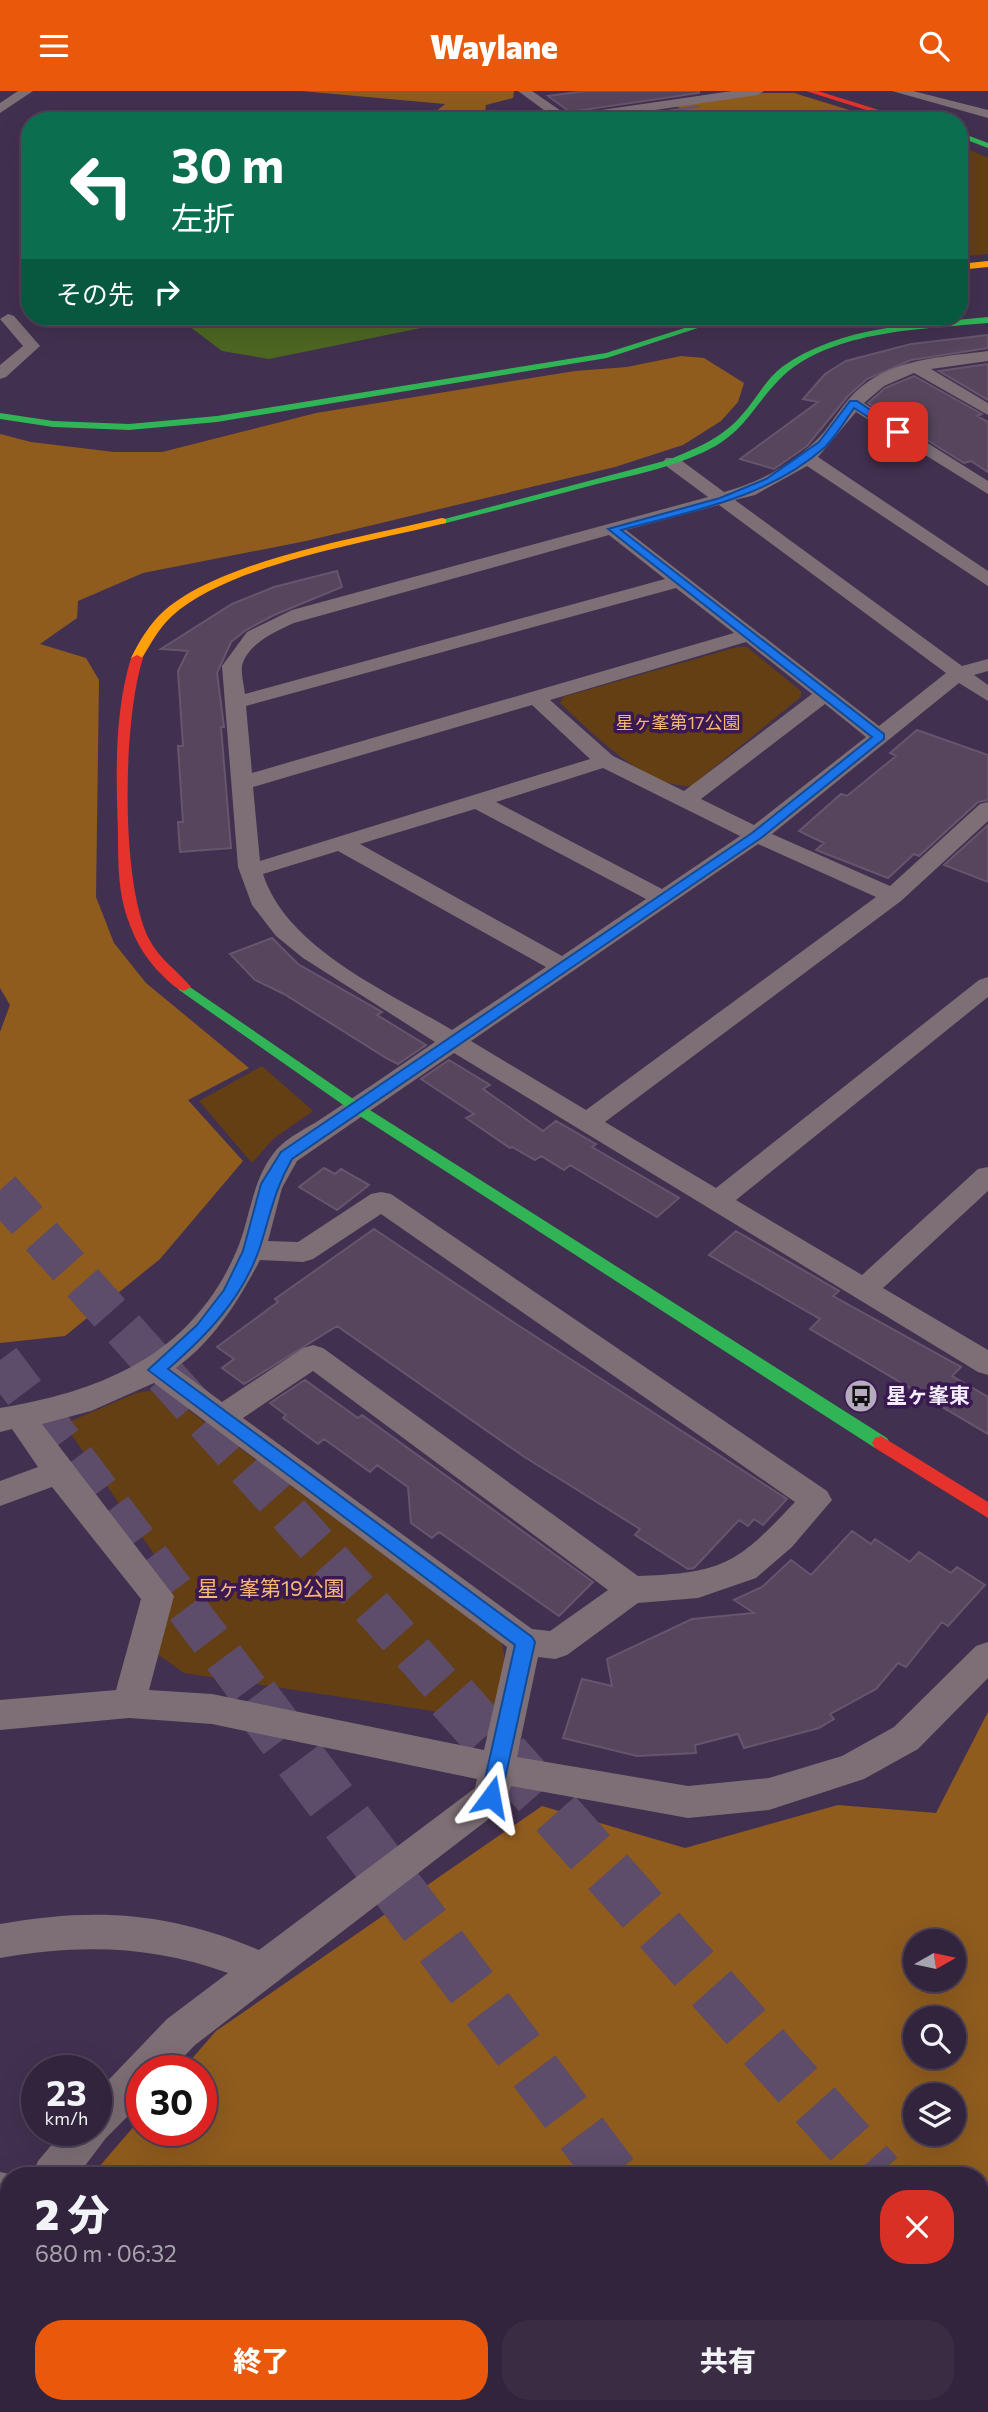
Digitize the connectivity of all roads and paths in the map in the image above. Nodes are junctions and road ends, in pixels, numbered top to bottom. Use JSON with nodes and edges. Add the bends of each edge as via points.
{"nodes":[{"id":1,"x":27,"y":91,"type":"edge"},
{"id":2,"x":751,"y":91,"type":"edge"},
{"id":3,"x":810,"y":91,"type":"edge"},
{"id":4,"x":898,"y":91,"type":"edge"},
{"id":5,"x":530,"y":92,"type":"edge"},
{"id":6,"x":0,"y":109,"type":"edge"},
{"id":7,"x":556,"y":112,"type":"edge"},
{"id":8,"x":612,"y":112,"type":"edge"},
{"id":9,"x":880,"y":112,"type":"edge"},
{"id":10,"x":988,"y":115,"type":"edge"},
{"id":11,"x":968,"y":117,"type":"edge"},
{"id":12,"x":968,"y":138,"type":"edge"},
{"id":13,"x":988,"y":146,"type":"edge"},
{"id":14,"x":988,"y":264,"type":"edge"},
{"id":15,"x":968,"y":266,"type":"edge"},
{"id":16,"x":8,"y":320,"type":"dead end"},
{"id":17,"x":698,"y":326,"type":"edge"},
{"id":18,"x":955,"y":326,"type":"edge"},
{"id":19,"x":988,"y":356,"type":"edge"},
{"id":20,"x":916,"y":367,"type":"junction"},
{"id":21,"x":0,"y":374,"type":"edge"},
{"id":22,"x":853,"y":403,"type":"junction"},
{"id":23,"x":988,"y":410,"type":"edge"},
{"id":24,"x":0,"y":416,"type":"edge"},
{"id":25,"x":807,"y":458,"type":"junction"},
{"id":26,"x":672,"y":462,"type":"junction"},
{"id":27,"x":988,"y":489,"type":"edge"},
{"id":28,"x":723,"y":500,"type":"junction"},
{"id":29,"x":613,"y":529,"type":"junction"},
{"id":30,"x":988,"y":580,"type":"edge"},
{"id":31,"x":679,"y":581,"type":"junction"},
{"id":32,"x":749,"y":635,"type":"junction"},
{"id":33,"x":988,"y":666,"type":"edge"},
{"id":34,"x":958,"y":673,"type":"junction"},
{"id":35,"x":825,"y":694,"type":"junction"},
{"id":36,"x":988,"y":695,"type":"edge"},
{"id":37,"x":535,"y":697,"type":"junction"},
{"id":38,"x":235,"y":703,"type":"junction"},
{"id":39,"x":880,"y":737,"type":"junction"},
{"id":40,"x":605,"y":761,"type":"junction"},
{"id":41,"x":242,"y":783,"type":"junction"},
{"id":42,"x":686,"y":800,"type":"junction"},
{"id":43,"x":477,"y":801,"type":"junction"},
{"id":44,"x":988,"y":809,"type":"edge"},
{"id":45,"x":757,"y":835,"type":"junction"},
{"id":46,"x":341,"y":843,"type":"junction"},
{"id":47,"x":250,"y":871,"type":"junction"},
{"id":48,"x":894,"y":896,"type":"junction"},
{"id":49,"x":664,"y":899,"type":"junction"},
{"id":50,"x":563,"y":967,"type":"junction"},
{"id":51,"x":988,"y":985,"type":"edge"},
{"id":52,"x":454,"y":1042,"type":"junction"},
{"id":53,"x":358,"y":1108,"type":"junction"},
{"id":54,"x":587,"y":1122,"type":"junction"},
{"id":55,"x":988,"y":1176,"type":"edge"},
{"id":56,"x":717,"y":1201,"type":"junction"},
{"id":57,"x":251,"y":1251,"type":"junction"},
{"id":58,"x":864,"y":1289,"type":"junction"},
{"id":59,"x":988,"y":1364,"type":"edge"},
{"id":60,"x":157,"y":1370,"type":"junction"},
{"id":61,"x":222,"y":1417,"type":"junction"},
{"id":62,"x":10,"y":1418,"type":"edge"},
{"id":63,"x":58,"y":1472,"type":"junction"},
{"id":64,"x":0,"y":1494,"type":"edge"},
{"id":65,"x":988,"y":1511,"type":"edge"},
{"id":66,"x":632,"y":1590,"type":"junction"},
{"id":67,"x":525,"y":1642,"type":"junction"},
{"id":68,"x":988,"y":1656,"type":"edge"},
{"id":69,"x":129,"y":1703,"type":"junction"},
{"id":70,"x":0,"y":1715,"type":"edge"},
{"id":71,"x":497,"y":1769,"type":"junction"},
{"id":72,"x":0,"y":1941,"type":"edge"},
{"id":73,"x":263,"y":1970,"type":"junction"},
{"id":74,"x":159,"y":2055,"type":"edge"},
{"id":75,"x":126,"y":2090,"type":"edge"},
{"id":76,"x":112,"y":2105,"type":"edge"},
{"id":77,"x":76,"y":2146,"type":"edge"},
{"id":78,"x":59,"y":2167,"type":"edge"}],
"edges":[{"from":1,"to":6,"type":"street"},
{"from":2,"to":8,"type":"street"},
{"from":3,"to":9,"type":"main road"},
{"from":4,"to":10,"type":"street"},
{"from":5,"to":7,"type":"street"},
{"from":10,"to":11,"type":"street"},
{"from":12,"to":13,"type":"main road"},
{"from":14,"to":15,"type":"main road"},
{"from":16,"to":21,"type":"street","via":[[32,346]]},
{"from":17,"to":24,"type":"main road","via":[[596,358],[217,419],[129,427]]},
{"from":18,"to":26,"type":"main road","via":[[876,334],[811,353],[777,377],[744,419],[722,438]]},
{"from":19,"to":20,"type":"street"},
{"from":20,"to":22,"type":"street","via":[[878,382]]},
{"from":20,"to":23,"type":"street"},
{"from":22,"to":25,"type":"street"},
{"from":22,"to":27,"type":"street"},
{"from":25,"to":28,"type":"street","via":[[770,481]]},
{"from":25,"to":30,"type":"street"},
{"from":26,"to":28,"type":"street"},
{"from":26,"to":53,"type":"main road","via":[[243,574],[202,591],[155,622],[135,654],[126,697],[125,858],[128,895],[141,936],[162,968],[202,1002]]},
{"from":28,"to":29,"type":"street"},
{"from":28,"to":34,"type":"street"},
{"from":29,"to":31,"type":"street"},
{"from":29,"to":38,"type":"street","via":[[285,619],[239,651],[232,666]]},
{"from":31,"to":32,"type":"street"},
{"from":31,"to":38,"type":"street"},
{"from":32,"to":35,"type":"street"},
{"from":32,"to":37,"type":"street"},
{"from":33,"to":34,"type":"street"},
{"from":34,"to":36,"type":"street"},
{"from":34,"to":39,"type":"street"},
{"from":35,"to":39,"type":"street"},
{"from":35,"to":42,"type":"street"},
{"from":37,"to":40,"type":"street"},
{"from":37,"to":41,"type":"street"},
{"from":38,"to":41,"type":"street"},
{"from":39,"to":45,"type":"street"},
{"from":40,"to":42,"type":"street"},
{"from":40,"to":43,"type":"street"},
{"from":41,"to":47,"type":"street"},
{"from":42,"to":45,"type":"street"},
{"from":43,"to":46,"type":"street"},
{"from":43,"to":49,"type":"street"},
{"from":44,"to":48,"type":"street"},
{"from":45,"to":48,"type":"street"},
{"from":45,"to":49,"type":"street"},
{"from":46,"to":47,"type":"street"},
{"from":46,"to":50,"type":"street"},
{"from":47,"to":52,"type":"street","via":[[256,895],[277,927],[344,976]]},
{"from":48,"to":54,"type":"street"},
{"from":49,"to":50,"type":"street"},
{"from":50,"to":52,"type":"street"},
{"from":51,"to":56,"type":"street"},
{"from":52,"to":53,"type":"street"},
{"from":52,"to":54,"type":"street"},
{"from":53,"to":57,"type":"street","via":[[287,1155],[269,1184]]},
{"from":53,"to":65,"type":"main road"},
{"from":54,"to":56,"type":"street"},
{"from":55,"to":58,"type":"street"},
{"from":56,"to":58,"type":"street"},
{"from":57,"to":60,"type":"street","via":[[231,1293],[203,1329]]},
{"from":57,"to":66,"type":"street","via":[[303,1252],[381,1201],[816,1500],[757,1561],[723,1579],[684,1588]]},
{"from":58,"to":59,"type":"street"},
{"from":60,"to":61,"type":"street"},
{"from":60,"to":62,"type":"street","via":[[81,1403]]},
{"from":61,"to":66,"type":"street","via":[[313,1356]]},
{"from":61,"to":67,"type":"street"},
{"from":62,"to":63,"type":"street"},
{"from":63,"to":64,"type":"street"},
{"from":63,"to":69,"type":"street","via":[[158,1596]]},
{"from":66,"to":67,"type":"street","via":[[555,1645]]},
{"from":67,"to":71,"type":"street"},
{"from":68,"to":71,"type":"street","via":[[906,1738],[852,1768],[769,1794],[688,1801]]},
{"from":69,"to":70,"type":"street"},
{"from":69,"to":71,"type":"street","via":[[212,1709]]},
{"from":71,"to":73,"type":"street","via":[[491,1797]]},
{"from":72,"to":73,"type":"street","via":[[71,1930],[148,1934],[219,1950]]},
{"from":73,"to":74,"type":"street","via":[[181,2032]]},
{"from":75,"to":76,"type":"street"},
{"from":77,"to":78,"type":"street"}]}
